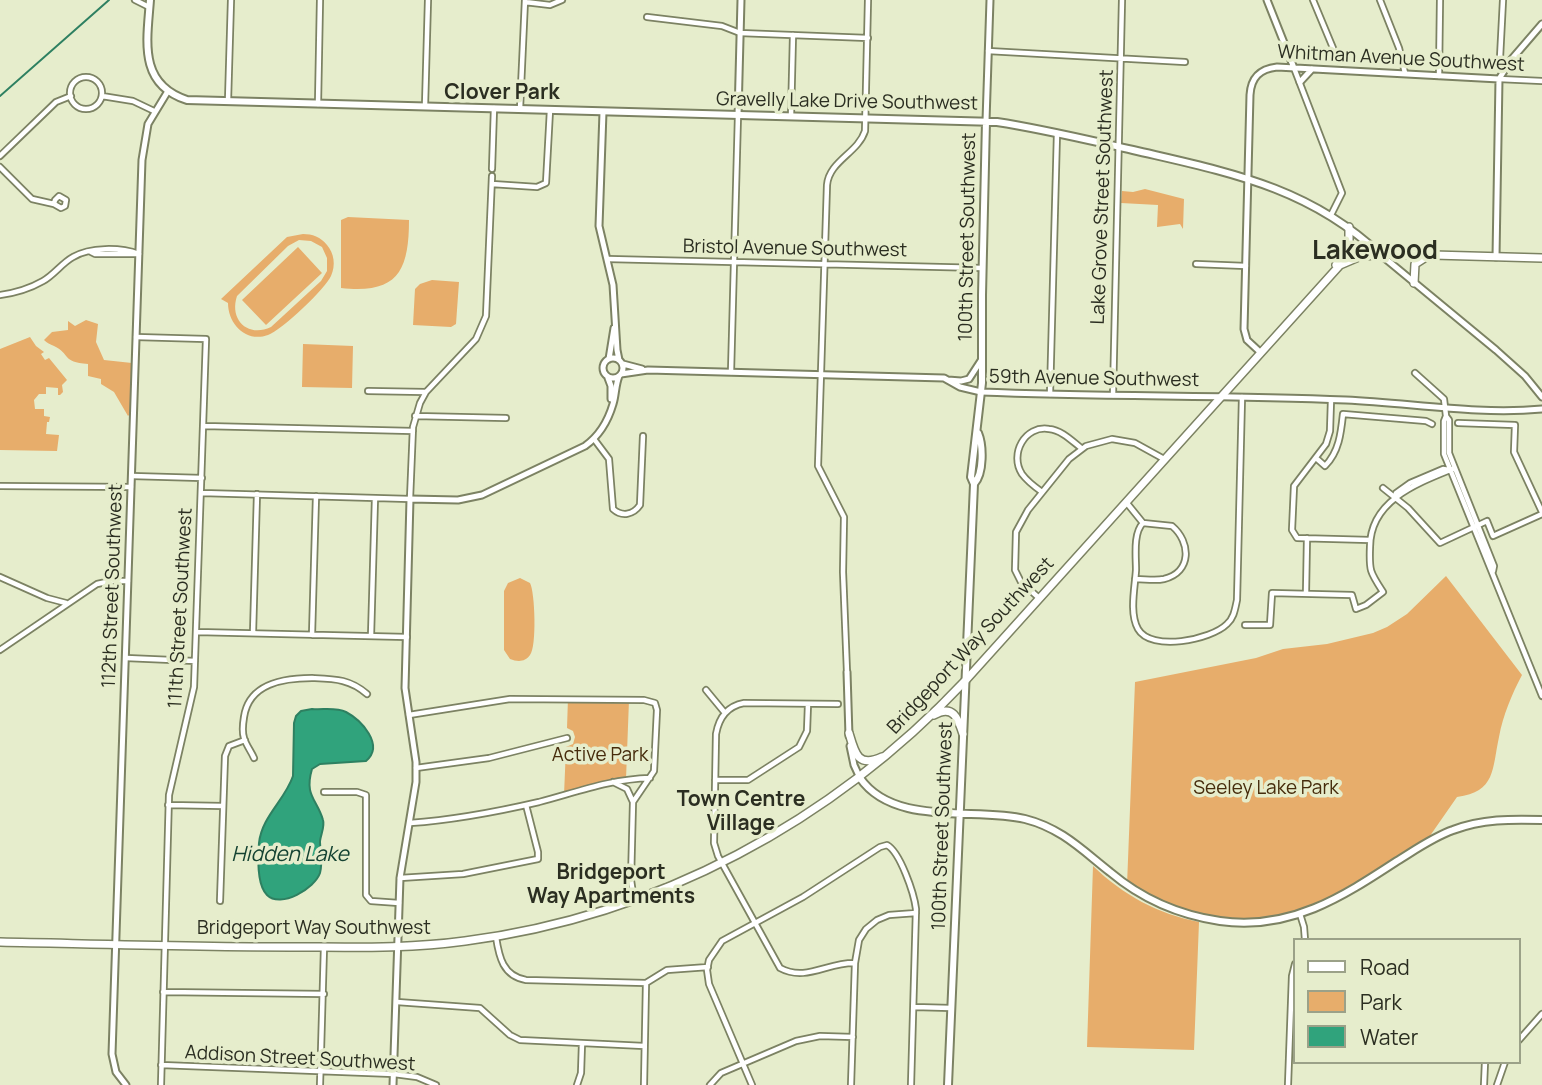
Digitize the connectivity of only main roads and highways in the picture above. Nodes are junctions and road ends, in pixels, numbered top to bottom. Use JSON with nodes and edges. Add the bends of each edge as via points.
{"nodes":[{"id":1,"x":149,"y":4,"type":"edge"},
{"id":2,"x":986,"y":121,"type":"junction"},
{"id":3,"x":1349,"y":228,"type":"junction"},
{"id":4,"x":1381,"y":255,"type":"junction"},
{"id":5,"x":1430,"y":255,"type":"junction"},
{"id":6,"x":1542,"y":258,"type":"edge"},
{"id":7,"x":1331,"y":272,"type":"junction"},
{"id":8,"x":1414,"y":283,"type":"road end"},
{"id":9,"x":965,"y":681,"type":"junction"},
{"id":10,"x":925,"y":721,"type":"junction"},
{"id":11,"x":849,"y":733,"type":"road end"},
{"id":12,"x":963,"y":734,"type":"junction"},
{"id":13,"x":889,"y":753,"type":"junction"},
{"id":14,"x":860,"y":778,"type":"junction"},
{"id":15,"x":960,"y":814,"type":"junction"},
{"id":16,"x":1542,"y":820,"type":"edge"},
{"id":17,"x":0,"y":942,"type":"edge"},
{"id":18,"x":948,"y":1085,"type":"edge"}],
"edges":[{"from":1,"to":2,"type":"main road","name":"Gravelly Lake Drive Southwest","via":[[148,62],[168,91],[187,100]]},
{"from":2,"to":3,"type":"main road","name":"Gravelly Lake Drive Southwest","via":[[1249,178],[1275,187]]},
{"from":2,"to":9,"type":"main road","name":"100th Street Southwest","via":[[981,440],[979,478],[974,484]]},
{"from":3,"to":4,"type":"main road","name":"Gravelly Lake Drive Southwest"},
{"from":3,"to":7,"type":"main road","via":[[1349,245]]},
{"from":4,"to":5,"type":"main road","name":"Bridgeport Way Southwest"},
{"from":4,"to":7,"type":"main road","name":"Bridgeport Way Southwest","via":[[1353,258]]},
{"from":5,"to":6,"type":"main road","name":"Bridgeport Way Southwest"},
{"from":5,"to":8,"type":"main road","via":[[1415,264]]},
{"from":7,"to":9,"type":"main road","name":"Bridgeport Way Southwest"},
{"from":9,"to":10,"type":"main road","name":"Bridgeport Way Southwest"},
{"from":9,"to":12,"type":"main road","name":"100th Street Southwest"},
{"from":10,"to":12,"type":"main road","via":[[940,712],[951,712],[959,719]]},
{"from":10,"to":13,"type":"main road","name":"Bridgeport Way Southwest"},
{"from":11,"to":13,"type":"main road","via":[[863,760],[870,762]]},
{"from":12,"to":15,"type":"main road","name":"100th Street Southwest"},
{"from":13,"to":14,"type":"main road","name":"Bridgeport Way Southwest"},
{"from":14,"to":15,"type":"main road","via":[[874,792],[899,804]]},
{"from":14,"to":17,"type":"main road","name":"Bridgeport Way Southwest","via":[[798,821],[667,889],[568,921],[496,937],[398,947]]},
{"from":15,"to":16,"type":"main road","via":[[1018,818],[1053,829],[1145,897],[1185,914],[1242,922],[1300,914],[1336,900],[1452,830],[1492,820]]},
{"from":15,"to":18,"type":"main road","name":"100th Street Southwest"}]}
